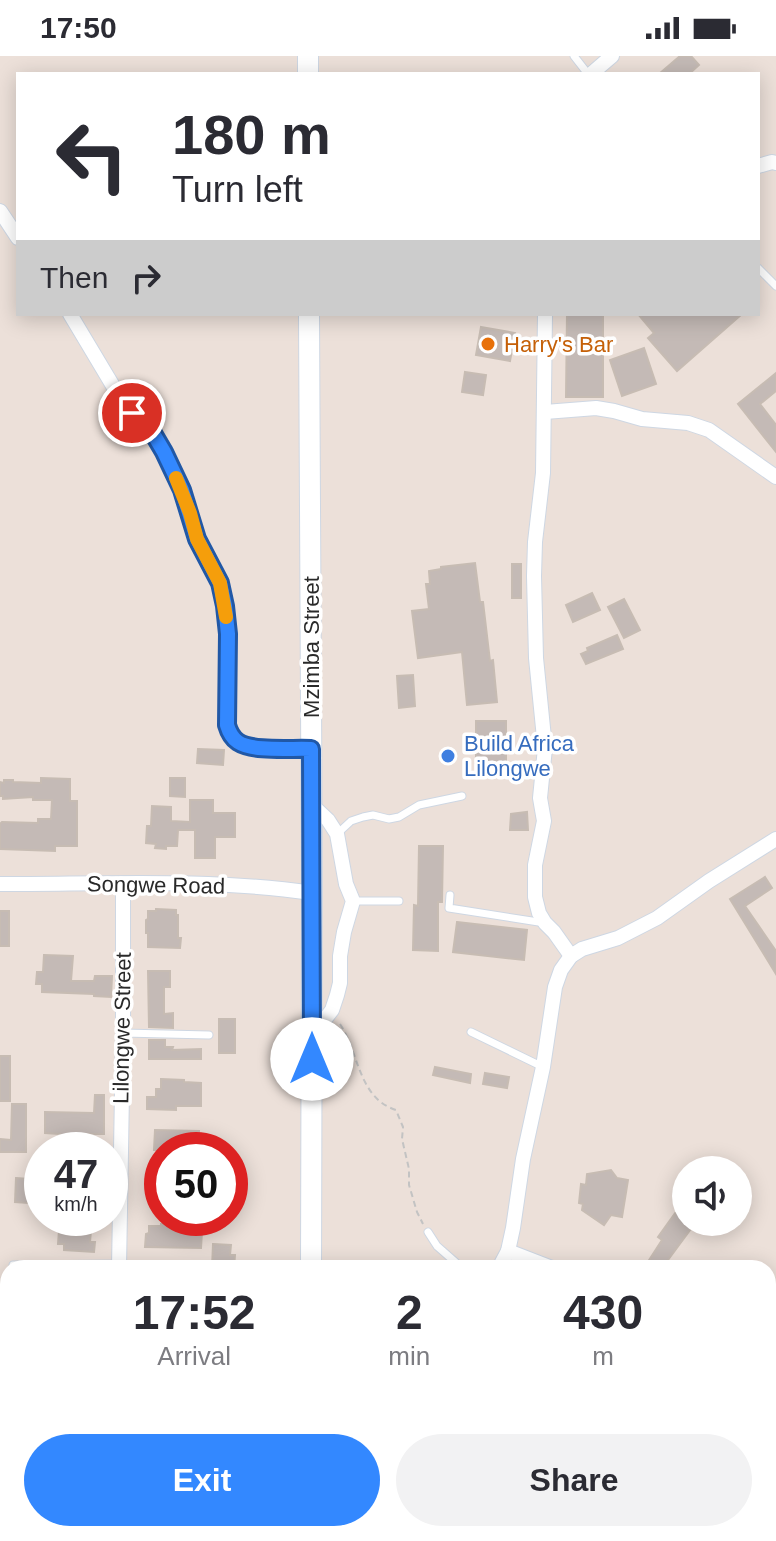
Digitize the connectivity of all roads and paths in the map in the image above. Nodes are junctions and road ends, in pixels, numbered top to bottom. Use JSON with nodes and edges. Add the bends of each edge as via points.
{"nodes":[{"id":1,"x":574,"y":56,"type":"edge"},
{"id":2,"x":612,"y":56,"type":"edge"},
{"id":3,"x":588,"y":72,"type":"edge"},
{"id":4,"x":592,"y":72,"type":"edge"},
{"id":5,"x":0,"y":211,"type":"edge"},
{"id":6,"x":16,"y":235,"type":"edge"},
{"id":7,"x":760,"y":270,"type":"edge"},
{"id":8,"x":776,"y":286,"type":"edge"},
{"id":9,"x":71,"y":316,"type":"edge"},
{"id":10,"x":309,"y":316,"type":"edge"},
{"id":11,"x":545,"y":316,"type":"edge"},
{"id":12,"x":545,"y":412,"type":"junction"},
{"id":13,"x":776,"y":477,"type":"edge"},
{"id":14,"x":311,"y":749,"type":"junction"},
{"id":15,"x":462,"y":796,"type":"dead end"},
{"id":16,"x":311,"y":804,"type":"junction"},
{"id":17,"x":337,"y":834,"type":"junction"},
{"id":18,"x":776,"y":839,"type":"edge"},
{"id":19,"x":0,"y":884,"type":"edge"},
{"id":20,"x":123,"y":884,"type":"junction"},
{"id":21,"x":312,"y":893,"type":"junction"},
{"id":22,"x":450,"y":895,"type":"dead end"},
{"id":23,"x":353,"y":901,"type":"junction"},
{"id":24,"x":399,"y":901,"type":"dead end"},
{"id":25,"x":545,"y":923,"type":"junction"},
{"id":26,"x":571,"y":956,"type":"junction"},
{"id":27,"x":332,"y":1010,"type":"junction"},
{"id":28,"x":312,"y":1029,"type":"junction"},
{"id":29,"x":471,"y":1032,"type":"dead end"},
{"id":30,"x":123,"y":1033,"type":"junction"},
{"id":31,"x":209,"y":1035,"type":"dead end"},
{"id":32,"x":543,"y":1067,"type":"junction"},
{"id":33,"x":428,"y":1232,"type":"joint"},
{"id":34,"x":508,"y":1251,"type":"junction"},
{"id":35,"x":119,"y":1260,"type":"edge"},
{"id":36,"x":311,"y":1260,"type":"edge"},
{"id":37,"x":453,"y":1260,"type":"edge"},
{"id":38,"x":503,"y":1260,"type":"edge"},
{"id":39,"x":531,"y":1260,"type":"edge"}],
"edges":[{"from":1,"to":3,"type":"lane"},
{"from":2,"to":4,"type":"street"},
{"from":5,"to":6,"type":"street"},
{"from":7,"to":8,"type":"lane"},
{"from":9,"to":14,"type":"street","via":[[125,406],[155,435],[220,583],[228,634],[230,734],[252,747]]},
{"from":10,"to":14,"type":"main road","name":"Mzimba Street"},
{"from":11,"to":12,"type":"street"},
{"from":12,"to":13,"type":"street","via":[[596,408],[688,423],[709,430]]},
{"from":12,"to":25,"type":"street","via":[[534,576],[545,748],[535,897]]},
{"from":14,"to":16,"type":"main road","name":"Mzimba Street"},
{"from":15,"to":17,"type":"lane","via":[[419,805],[399,817],[363,817]]},
{"from":16,"to":17,"type":"street"},
{"from":16,"to":21,"type":"main road","name":"Mzimba Street"},
{"from":17,"to":23,"type":"street"},
{"from":18,"to":26,"type":"street","via":[[657,918]]},
{"from":19,"to":20,"type":"street","name":"Songwe Road"},
{"from":20,"to":21,"type":"street","name":"Songwe Road","via":[[264,886]]},
{"from":20,"to":30,"type":"street","name":"Lilongwe Street"},
{"from":21,"to":28,"type":"main road","name":"Mzimba Street"},
{"from":22,"to":25,"type":"lane","via":[[449,908]]},
{"from":23,"to":24,"type":"lane"},
{"from":23,"to":27,"type":"street"},
{"from":25,"to":26,"type":"street"},
{"from":26,"to":32,"type":"street","via":[[555,987]]},
{"from":27,"to":28,"type":"street"},
{"from":27,"to":33,"type":"path","via":[[349,1037],[371,1094],[400,1118],[409,1185]]},
{"from":28,"to":36,"type":"main road","name":"Mzimba Street"},
{"from":29,"to":32,"type":"lane"},
{"from":30,"to":31,"type":"lane"},
{"from":30,"to":35,"type":"street","name":"Lilongwe Street"},
{"from":32,"to":34,"type":"street"},
{"from":33,"to":37,"type":"lane"},
{"from":34,"to":38,"type":"street"},
{"from":34,"to":39,"type":"street"}]}
